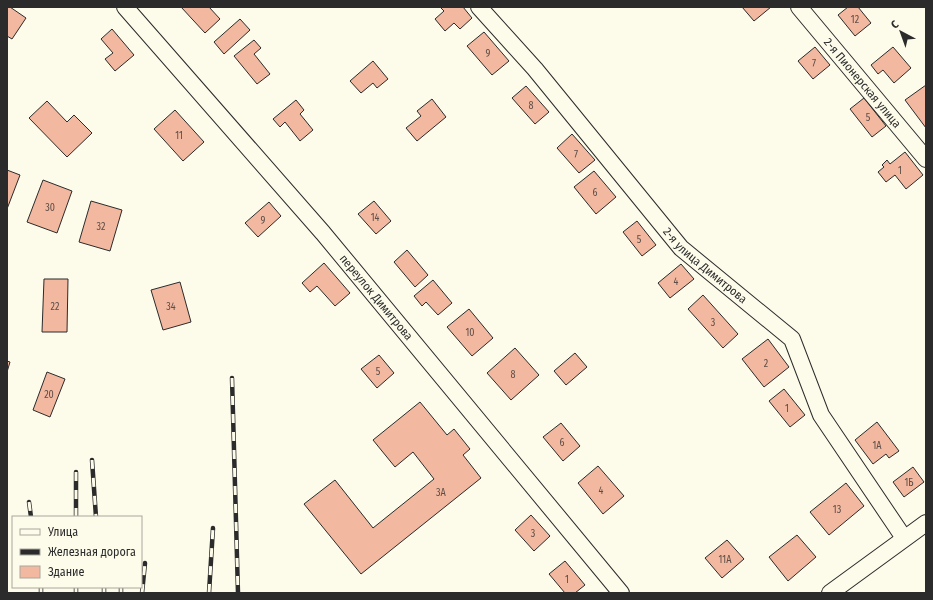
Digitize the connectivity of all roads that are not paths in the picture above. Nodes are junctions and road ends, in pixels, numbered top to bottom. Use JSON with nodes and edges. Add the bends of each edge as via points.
{"nodes":[{"id":1,"x":125,"y":7,"type":"edge"},
{"id":2,"x":480,"y":7,"type":"edge"},
{"id":3,"x":799,"y":7,"type":"edge"},
{"id":4,"x":926,"y":160,"type":"edge"},
{"id":5,"x":926,"y":523,"type":"edge"},
{"id":6,"x":904,"y":538,"type":"junction"},
{"id":7,"x":621,"y":593,"type":"edge"},
{"id":8,"x":830,"y":593,"type":"edge"}],
"edges":[{"from":1,"to":7,"type":"street","name":"переулок Димитрова","via":[[323,233]]},
{"from":2,"to":6,"type":"street","name":"2-я улица Димитрова","via":[[535,69],[681,248],[792,339],[820,415]]},
{"from":3,"to":4,"type":"street","name":"2-я Пионерская улица"},
{"from":5,"to":6,"type":"street"},
{"from":6,"to":8,"type":"street"}]}
